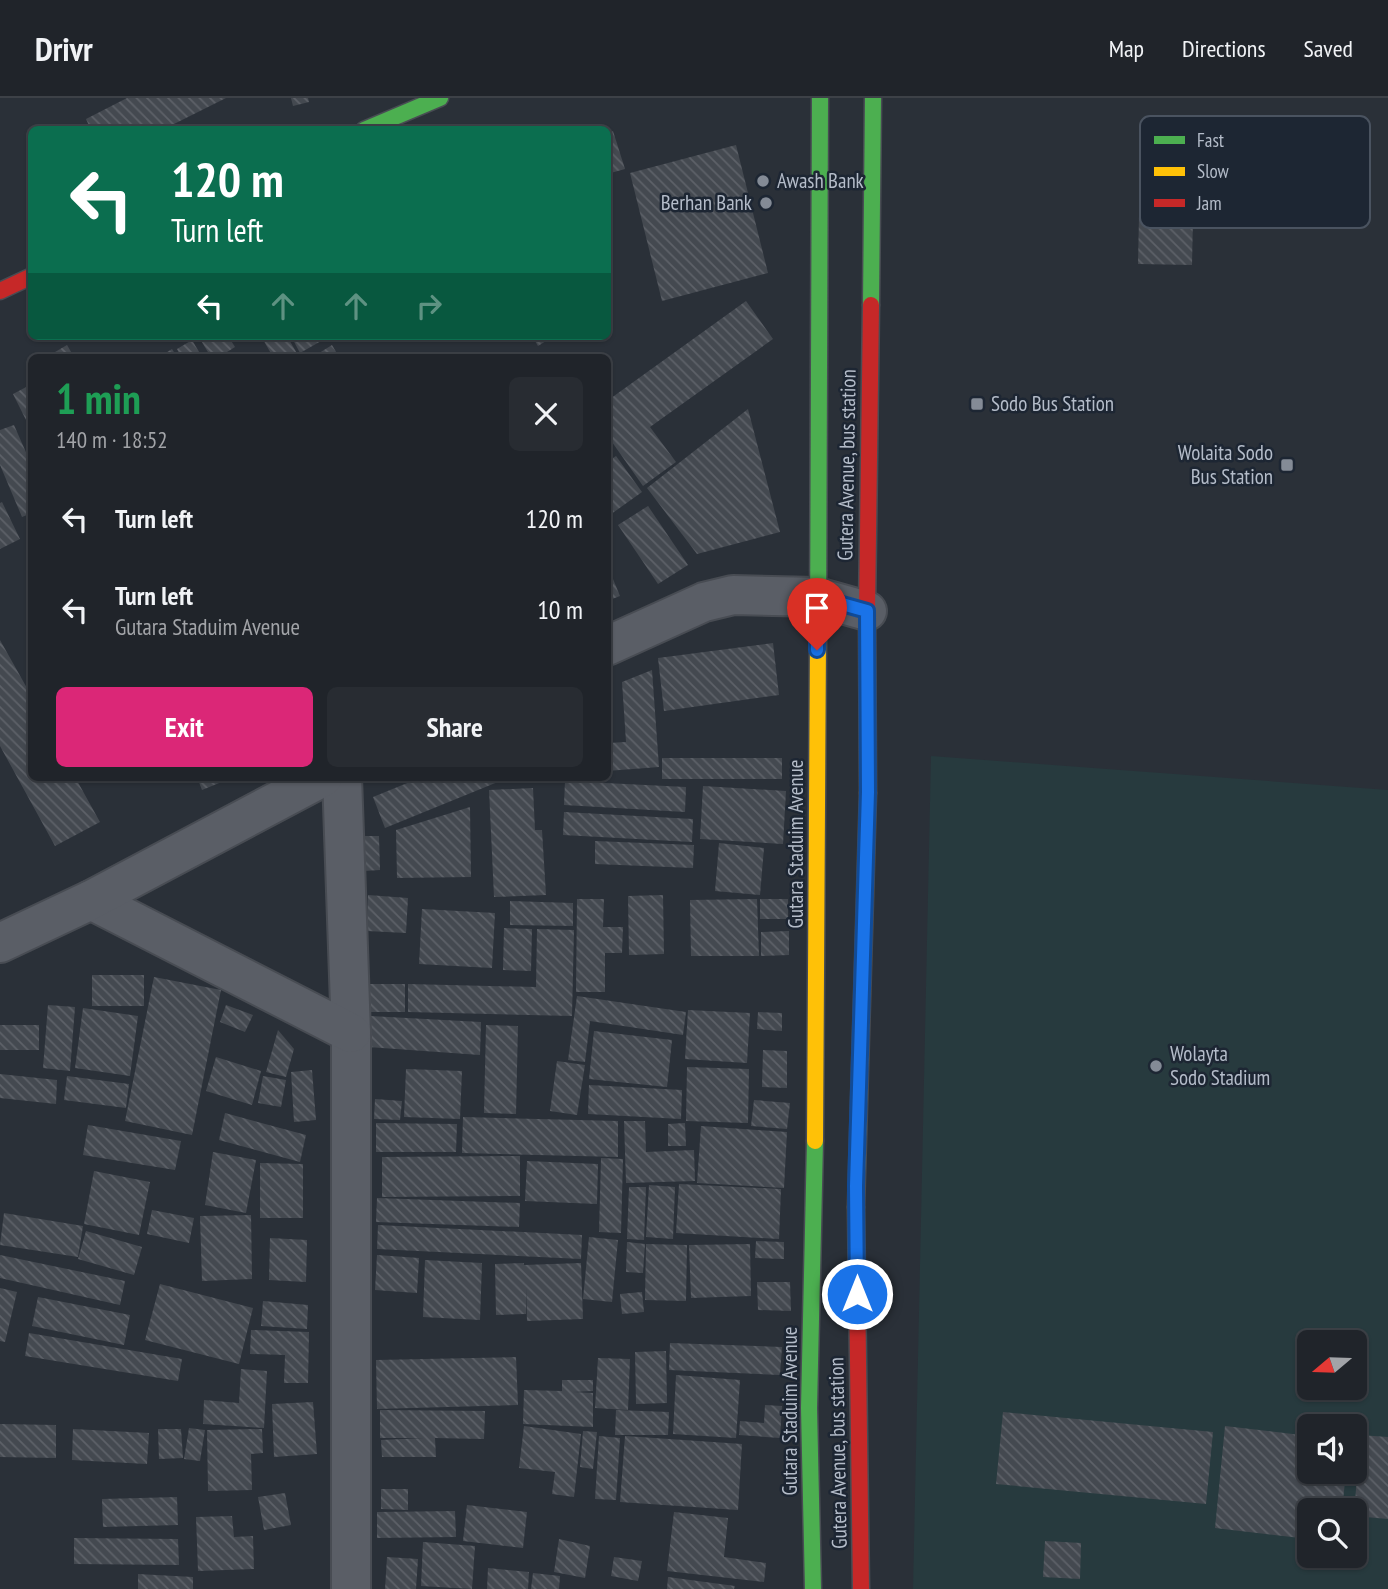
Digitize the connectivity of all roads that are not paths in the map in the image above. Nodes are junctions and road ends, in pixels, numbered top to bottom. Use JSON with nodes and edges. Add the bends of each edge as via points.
{"nodes":[{"id":1,"x":439,"y":98,"type":"edge"},
{"id":2,"x":820,"y":98,"type":"edge"},
{"id":3,"x":873,"y":98,"type":"edge"},
{"id":4,"x":373,"y":126,"type":"edge"},
{"id":5,"x":28,"y":278,"type":"edge"},
{"id":6,"x":0,"y":291,"type":"edge"},
{"id":7,"x":817,"y":597,"type":"junction"},
{"id":8,"x":867,"y":611,"type":"junction"},
{"id":9,"x":611,"y":644,"type":"edge"},
{"id":10,"x":315,"y":781,"type":"edge"},
{"id":11,"x":342,"y":781,"type":"edge"},
{"id":12,"x":92,"y":900,"type":"junction"},
{"id":13,"x":0,"y":943,"type":"edge"},
{"id":14,"x":351,"y":1034,"type":"junction"},
{"id":15,"x":351,"y":1589,"type":"edge"},
{"id":16,"x":813,"y":1589,"type":"edge"},
{"id":17,"x":861,"y":1589,"type":"edge"}],
"edges":[{"from":1,"to":4,"type":"main road"},
{"from":2,"to":7,"type":"main road","name":"Gutara Staduim Avenue"},
{"from":3,"to":8,"type":"main road","name":"Gutera Avenue, bus station"},
{"from":5,"to":6,"type":"main road"},
{"from":7,"to":8,"type":"street"},
{"from":7,"to":9,"type":"street","via":[[733,595],[704,601]]},
{"from":7,"to":16,"type":"main road","name":"Gutara Staduim Avenue","via":[[817,1046],[809,1408]]},
{"from":8,"to":17,"type":"main road","name":"Gutera Avenue, bus station","via":[[868,792],[856,1186]]},
{"from":10,"to":12,"type":"street"},
{"from":11,"to":14,"type":"street"},
{"from":12,"to":13,"type":"street"},
{"from":12,"to":14,"type":"street"},
{"from":14,"to":15,"type":"street"}]}
